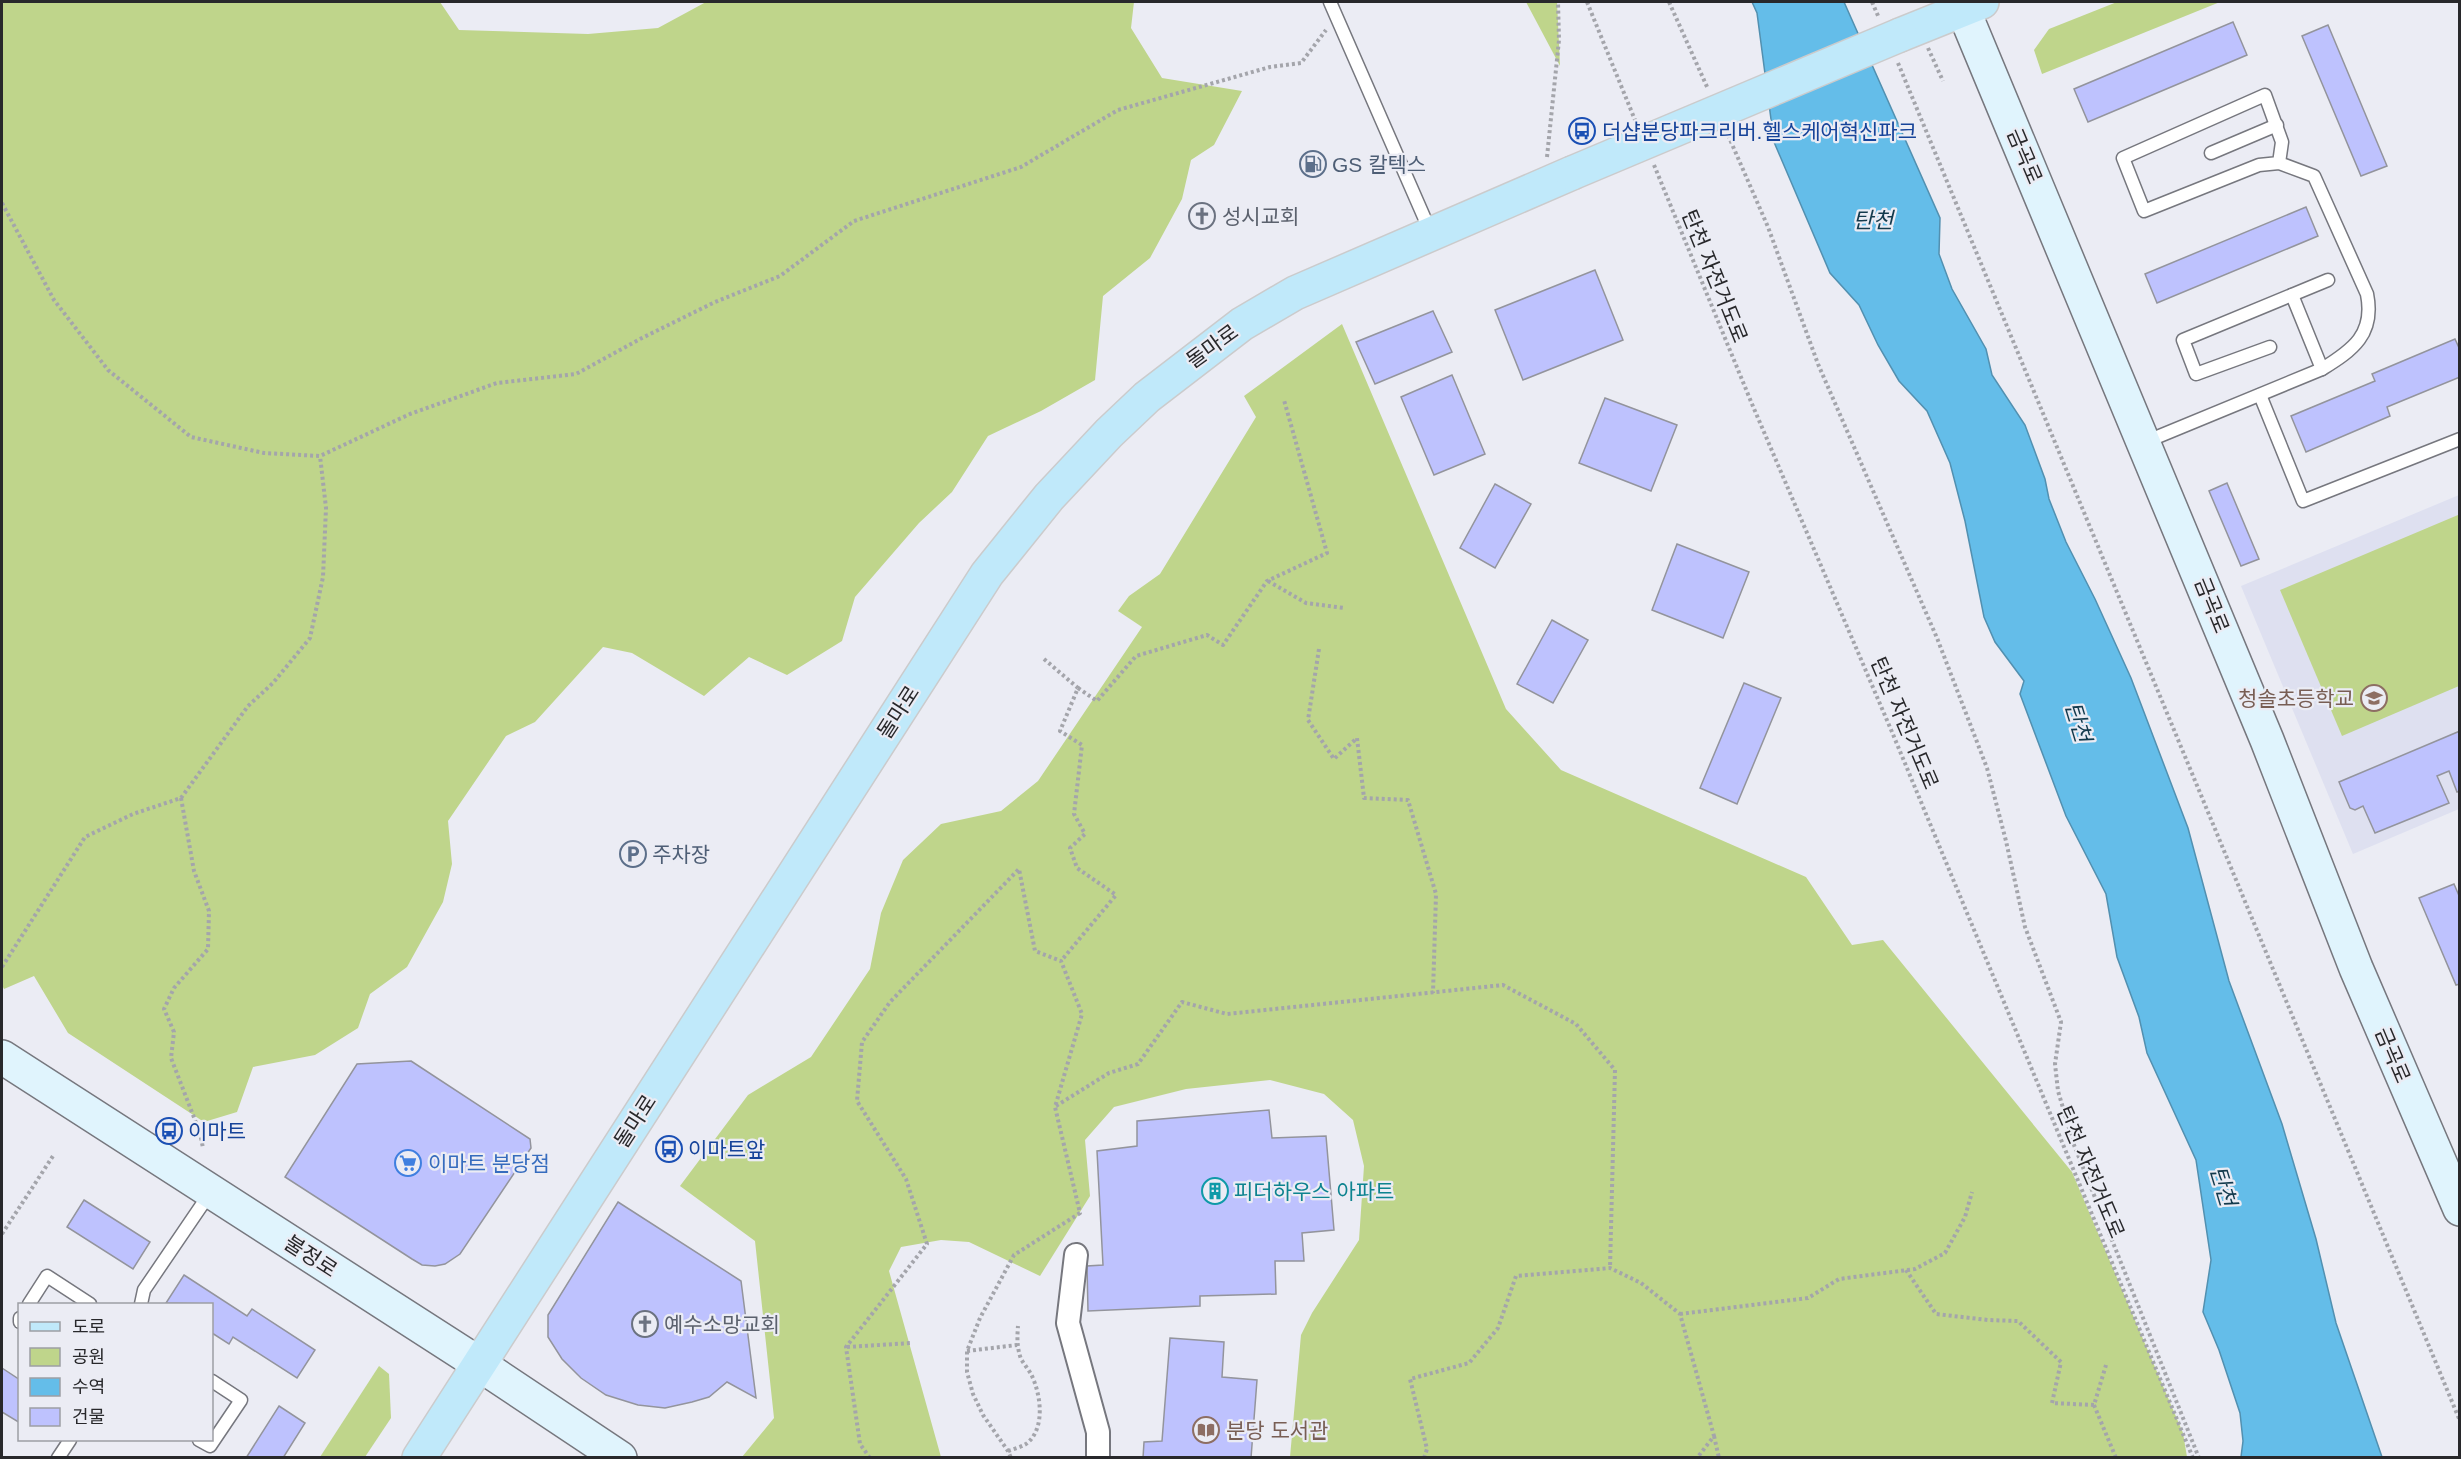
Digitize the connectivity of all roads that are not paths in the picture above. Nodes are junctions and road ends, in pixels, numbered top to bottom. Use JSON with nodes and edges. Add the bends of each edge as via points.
{"nodes":[{"id":1,"x":1330,"y":2,"type":"edge"},
{"id":2,"x":1969,"y":4,"type":"edge"},
{"id":3,"x":2277,"y":125,"type":"junction"},
{"id":4,"x":2211,"y":153,"type":"dead end"},
{"id":5,"x":2279,"y":163,"type":"junction"},
{"id":6,"x":1432,"y":234,"type":"junction"},
{"id":7,"x":2328,"y":280,"type":"dead end"},
{"id":8,"x":2292,"y":295,"type":"junction"},
{"id":9,"x":2270,"y":347,"type":"dead end"},
{"id":10,"x":2322,"y":369,"type":"junction"},
{"id":11,"x":2260,"y":394,"type":"junction"},
{"id":12,"x":2460,"y":439,"type":"edge"},
{"id":13,"x":2145,"y":442,"type":"junction"},
{"id":14,"x":2,"y":1057,"type":"edge"},
{"id":15,"x":211,"y":1192,"type":"junction"},
{"id":16,"x":2460,"y":1209,"type":"edge"},
{"id":17,"x":1076,"y":1255,"type":"dead end"},
{"id":18,"x":30,"y":1303,"type":"edge"},
{"id":19,"x":87,"y":1303,"type":"edge"},
{"id":20,"x":141,"y":1303,"type":"edge"},
{"id":21,"x":480,"y":1364,"type":"junction"},
{"id":22,"x":213,"y":1382,"type":"edge"},
{"id":23,"x":69,"y":1441,"type":"edge"},
{"id":24,"x":201,"y":1441,"type":"edge"},
{"id":25,"x":58,"y":1458,"type":"edge"},
{"id":26,"x":419,"y":1458,"type":"edge"},
{"id":27,"x":620,"y":1458,"type":"edge"},
{"id":28,"x":1098,"y":1458,"type":"edge"}],
"edges":[{"from":1,"to":6,"type":"lane"},
{"from":2,"to":6,"type":"main road","name":"돌마로","bridge":true},
{"from":2,"to":13,"type":"main road","name":"금곡로"},
{"from":3,"to":4,"type":"lane"},
{"from":3,"to":5,"type":"lane","via":[[2282,142]]},
{"from":3,"to":5,"type":"lane","via":[[2265,95],[2123,158],[2144,211],[2259,165]]},
{"from":5,"to":10,"type":"lane","via":[[2313,176],[2367,294],[2368,325],[2355,344]]},
{"from":6,"to":21,"type":"main road","name":"돌마로","via":[[1295,293],[1242,324],[1147,397],[1109,432],[1017,535],[981,584]]},
{"from":7,"to":8,"type":"lane"},
{"from":8,"to":9,"type":"lane","via":[[2183,340],[2196,374]]},
{"from":8,"to":10,"type":"lane"},
{"from":10,"to":11,"type":"lane"},
{"from":11,"to":12,"type":"lane","via":[[2304,501]]},
{"from":11,"to":13,"type":"lane"},
{"from":13,"to":16,"type":"main road","name":"금곡로","via":[[2356,968]]},
{"from":14,"to":15,"type":"main road","name":"불정로"},
{"from":15,"to":20,"type":"lane","via":[[144,1290]]},
{"from":15,"to":21,"type":"main road","name":"불정로"},
{"from":17,"to":28,"type":"street","via":[[1068,1323],[1083,1396],[1098,1432]]},
{"from":18,"to":19,"type":"lane","via":[[47,1276]]},
{"from":21,"to":26,"type":"main road","name":"돌마로"},
{"from":21,"to":27,"type":"main road","name":"불정로"},
{"from":22,"to":24,"type":"lane","via":[[240,1400],[210,1446]]},
{"from":23,"to":25,"type":"lane"}]}
